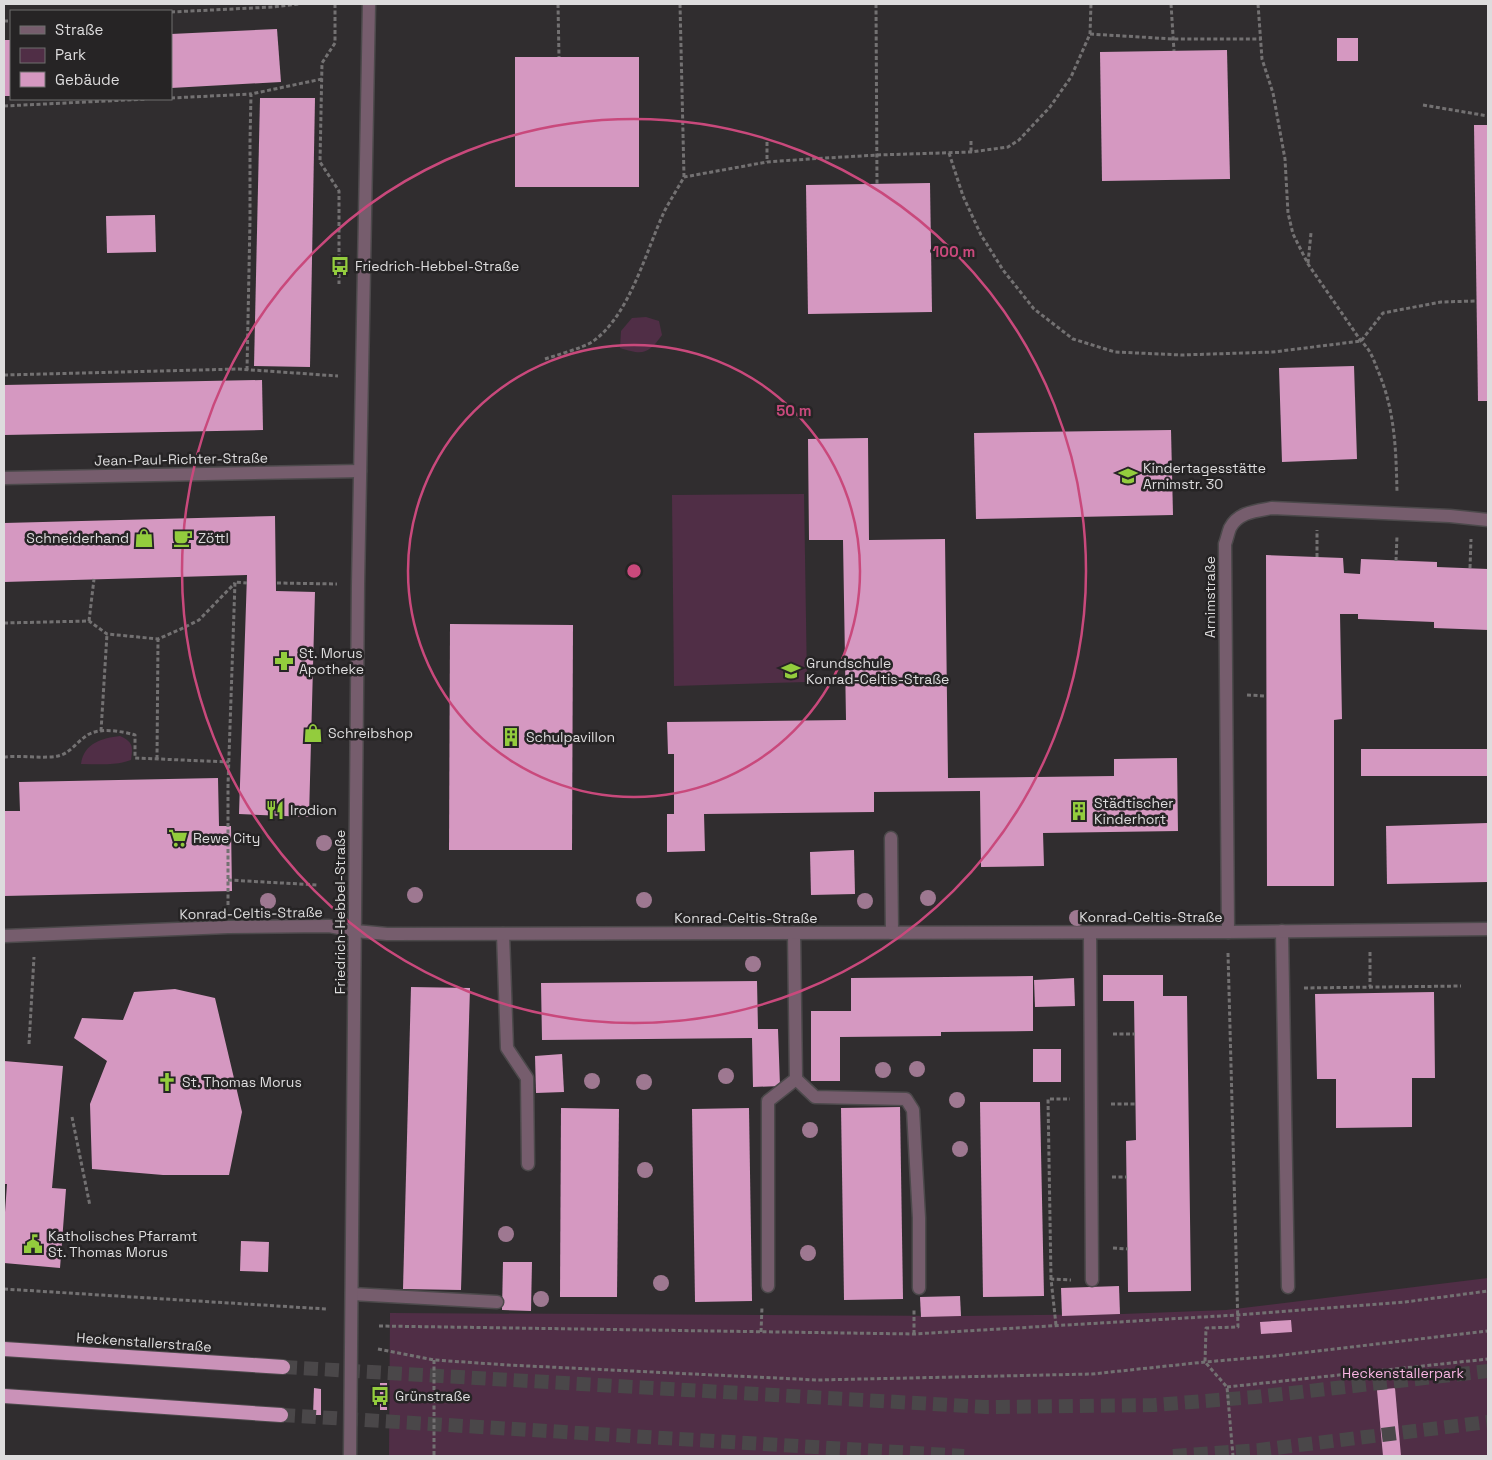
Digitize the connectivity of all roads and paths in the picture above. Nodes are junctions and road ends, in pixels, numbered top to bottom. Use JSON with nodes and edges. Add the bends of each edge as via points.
{"nodes":[{"id":1,"x":299,"y":4,"type":"edge"},
{"id":2,"x":335,"y":4,"type":"edge"},
{"id":3,"x":369,"y":4,"type":"edge"},
{"id":4,"x":558,"y":4,"type":"edge"},
{"id":5,"x":680,"y":4,"type":"edge"},
{"id":6,"x":876,"y":4,"type":"edge"},
{"id":7,"x":1091,"y":4,"type":"edge"},
{"id":8,"x":1171,"y":4,"type":"edge"},
{"id":9,"x":1258,"y":4,"type":"edge"},
{"id":10,"x":172,"y":12,"type":"edge"},
{"id":11,"x":1090,"y":34,"type":"junction"},
{"id":12,"x":1173,"y":39,"type":"junction"},
{"id":13,"x":1261,"y":39,"type":"junction"},
{"id":14,"x":1174,"y":51,"type":"dead end"},
{"id":15,"x":560,"y":57,"type":"dead end"},
{"id":16,"x":322,"y":79,"type":"junction"},
{"id":17,"x":251,"y":94,"type":"junction"},
{"id":18,"x":172,"y":98,"type":"edge"},
{"id":19,"x":127,"y":100,"type":"edge"},
{"id":20,"x":1423,"y":105,"type":"dead end"},
{"id":21,"x":4,"y":106,"type":"edge"},
{"id":22,"x":1488,"y":116,"type":"edge"},
{"id":23,"x":971,"y":141,"type":"dead end"},
{"id":24,"x":767,"y":142,"type":"dead end"},
{"id":25,"x":971,"y":152,"type":"junction"},
{"id":26,"x":949,"y":153,"type":"junction"},
{"id":27,"x":877,"y":154,"type":"junction"},
{"id":28,"x":767,"y":162,"type":"junction"},
{"id":29,"x":684,"y":177,"type":"junction"},
{"id":30,"x":877,"y":184,"type":"dead end"},
{"id":31,"x":1311,"y":233,"type":"dead end"},
{"id":32,"x":1308,"y":264,"type":"junction"},
{"id":33,"x":340,"y":287,"type":"dead end"},
{"id":34,"x":1476,"y":301,"type":"dead end"},
{"id":35,"x":1361,"y":341,"type":"junction"},
{"id":36,"x":545,"y":359,"type":"dead end"},
{"id":37,"x":247,"y":370,"type":"junction"},
{"id":38,"x":4,"y":375,"type":"edge"},
{"id":39,"x":338,"y":376,"type":"dead end"},
{"id":40,"x":360,"y":471,"type":"junction"},
{"id":41,"x":4,"y":478,"type":"edge"},
{"id":42,"x":1398,"y":514,"type":"junction"},
{"id":43,"x":1472,"y":518,"type":"junction"},
{"id":44,"x":1488,"y":520,"type":"edge"},
{"id":45,"x":1317,"y":542,"type":"dead end"},
{"id":46,"x":1317,"y":557,"type":"dead end"},
{"id":47,"x":1470,"y":568,"type":"dead end"},
{"id":48,"x":94,"y":580,"type":"dead end"},
{"id":49,"x":235,"y":582,"type":"junction"},
{"id":50,"x":247,"y":583,"type":"dead end"},
{"id":51,"x":277,"y":583,"type":"dead end"},
{"id":52,"x":358,"y":585,"type":"junction"},
{"id":53,"x":90,"y":620,"type":"junction"},
{"id":54,"x":4,"y":622,"type":"edge"},
{"id":55,"x":107,"y":634,"type":"junction"},
{"id":56,"x":158,"y":639,"type":"junction"},
{"id":57,"x":101,"y":731,"type":"junction"},
{"id":58,"x":4,"y":757,"type":"edge"},
{"id":59,"x":157,"y":759,"type":"junction"},
{"id":60,"x":229,"y":762,"type":"junction"},
{"id":61,"x":891,"y":838,"type":"dead end"},
{"id":62,"x":228,"y":880,"type":"junction"},
{"id":63,"x":318,"y":885,"type":"dead end"},
{"id":64,"x":228,"y":927,"type":"junction"},
{"id":65,"x":1488,"y":929,"type":"edge"},
{"id":66,"x":1369,"y":930,"type":"junction"},
{"id":67,"x":355,"y":931,"type":"junction"},
{"id":68,"x":1282,"y":931,"type":"junction"},
{"id":69,"x":1228,"y":932,"type":"junction"},
{"id":70,"x":794,"y":933,"type":"junction"},
{"id":71,"x":892,"y":933,"type":"junction"},
{"id":72,"x":1090,"y":933,"type":"junction"},
{"id":73,"x":503,"y":934,"type":"junction"},
{"id":74,"x":36,"y":935,"type":"junction"},
{"id":75,"x":4,"y":936,"type":"edge"},
{"id":76,"x":1462,"y":986,"type":"dead end"},
{"id":77,"x":1370,"y":987,"type":"junction"},
{"id":78,"x":1283,"y":988,"type":"junction"},
{"id":79,"x":28,"y":1044,"type":"dead end"},
{"id":80,"x":796,"y":1079,"type":"junction"},
{"id":81,"x":1090,"y":1099,"type":"junction"},
{"id":82,"x":72,"y":1117,"type":"dead end"},
{"id":83,"x":528,"y":1164,"type":"dead end"},
{"id":84,"x":90,"y":1206,"type":"dead end"},
{"id":85,"x":1052,"y":1279,"type":"junction"},
{"id":86,"x":1092,"y":1280,"type":"joint"},
{"id":87,"x":768,"y":1286,"type":"dead end"},
{"id":88,"x":1288,"y":1287,"type":"dead end"},
{"id":89,"x":919,"y":1288,"type":"dead end"},
{"id":90,"x":4,"y":1289,"type":"edge"},
{"id":91,"x":1488,"y":1291,"type":"edge"},
{"id":92,"x":352,"y":1294,"type":"junction"},
{"id":93,"x":497,"y":1302,"type":"dead end"},
{"id":94,"x":326,"y":1309,"type":"dead end"},
{"id":95,"x":1237,"y":1315,"type":"junction"},
{"id":96,"x":1056,"y":1325,"type":"junction"},
{"id":97,"x":379,"y":1326,"type":"dead end"},
{"id":98,"x":1488,"y":1331,"type":"edge"},
{"id":99,"x":4,"y":1349,"type":"edge"},
{"id":100,"x":378,"y":1349,"type":"dead end"},
{"id":101,"x":1488,"y":1359,"type":"edge"},
{"id":102,"x":434,"y":1360,"type":"junction"},
{"id":103,"x":1204,"y":1362,"type":"junction"},
{"id":104,"x":282,"y":1367,"type":"tunnel mouth"},
{"id":105,"x":1227,"y":1387,"type":"junction"},
{"id":106,"x":4,"y":1396,"type":"edge"},
{"id":107,"x":281,"y":1415,"type":"tunnel mouth"},
{"id":108,"x":350,"y":1456,"type":"edge"},
{"id":109,"x":434,"y":1456,"type":"edge"},
{"id":110,"x":1232,"y":1456,"type":"edge"}],
"edges":[{"from":1,"to":10,"type":"path"},
{"from":2,"to":16,"type":"path","via":[[335,43],[322,63]]},
{"from":3,"to":40,"type":"street","name":"Friedrich-Hebbel-Straße"},
{"from":4,"to":15,"type":"path"},
{"from":5,"to":29,"type":"path"},
{"from":6,"to":27,"type":"path"},
{"from":7,"to":11,"type":"path"},
{"from":8,"to":12,"type":"path"},
{"from":9,"to":13,"type":"path"},
{"from":11,"to":12,"type":"path"},
{"from":11,"to":25,"type":"path","via":[[1071,77],[1050,107],[1019,140],[1008,147]]},
{"from":12,"to":13,"type":"path"},
{"from":12,"to":14,"type":"path"},
{"from":13,"to":32,"type":"path","via":[[1262,60],[1273,93],[1285,159],[1288,213],[1293,234]]},
{"from":16,"to":17,"type":"path"},
{"from":16,"to":33,"type":"path","via":[[320,162],[339,191]]},
{"from":17,"to":18,"type":"path"},
{"from":17,"to":37,"type":"path"},
{"from":19,"to":21,"type":"path"},
{"from":20,"to":22,"type":"path"},
{"from":23,"to":25,"type":"path"},
{"from":24,"to":28,"type":"path"},
{"from":25,"to":26,"type":"path"},
{"from":26,"to":27,"type":"path"},
{"from":26,"to":35,"type":"path","via":[[963,196],[981,235],[1003,270],[1034,309],[1073,339],[1114,352],[1182,355],[1273,352]]},
{"from":27,"to":28,"type":"path"},
{"from":27,"to":30,"type":"path"},
{"from":28,"to":29,"type":"path"},
{"from":29,"to":36,"type":"path","via":[[665,210],[631,291],[606,330],[591,343]]},
{"from":31,"to":32,"type":"path"},
{"from":32,"to":35,"type":"path"},
{"from":34,"to":35,"type":"path","via":[[1441,302],[1382,313]]},
{"from":35,"to":42,"type":"path","via":[[1370,350],[1386,391],[1395,438]]},
{"from":37,"to":38,"type":"path"},
{"from":37,"to":39,"type":"path"},
{"from":40,"to":41,"type":"street","name":"Jean-Paul-Richter-Straße"},
{"from":40,"to":52,"type":"street","name":"Friedrich-Hebbel-Straße"},
{"from":42,"to":43,"type":"street","name":"Arnimstraße"},
{"from":42,"to":69,"type":"street","name":"Arnimstraße","via":[[1272,508],[1252,511],[1238,518],[1230,528],[1225,544]]},
{"from":43,"to":44,"type":"street","name":"Arnimstraße"},
{"from":43,"to":47,"type":"path"},
{"from":45,"to":46,"type":"path"},
{"from":48,"to":53,"type":"path"},
{"from":49,"to":50,"type":"path"},
{"from":49,"to":56,"type":"path","via":[[199,620]]},
{"from":49,"to":60,"type":"path"},
{"from":51,"to":52,"type":"path"},
{"from":52,"to":67,"type":"street","name":"Friedrich-Hebbel-Straße"},
{"from":53,"to":54,"type":"path"},
{"from":53,"to":55,"type":"path"},
{"from":55,"to":56,"type":"path"},
{"from":55,"to":57,"type":"path"},
{"from":56,"to":59,"type":"path"},
{"from":57,"to":58,"type":"path","via":[[87,735],[59,756]]},
{"from":57,"to":59,"type":"path","via":[[135,735],[135,758]]},
{"from":59,"to":60,"type":"path"},
{"from":60,"to":62,"type":"path"},
{"from":61,"to":71,"type":"street"},
{"from":62,"to":63,"type":"path"},
{"from":62,"to":64,"type":"path"},
{"from":64,"to":67,"type":"street","name":"Konrad-Celtis-Straße","via":[[329,926]]},
{"from":64,"to":74,"type":"street","name":"Konrad-Celtis-Straße"},
{"from":65,"to":66,"type":"street","name":"Konrad-Celtis-Straße"},
{"from":66,"to":68,"type":"street","name":"Konrad-Celtis-Straße"},
{"from":66,"to":77,"type":"path"},
{"from":67,"to":73,"type":"street","name":"Konrad-Celtis-Straße"},
{"from":67,"to":92,"type":"street","name":"Friedrich-Hebbel-Straße"},
{"from":68,"to":69,"type":"street","name":"Konrad-Celtis-Straße"},
{"from":68,"to":78,"type":"street"},
{"from":69,"to":72,"type":"street","name":"Konrad-Celtis-Straße"},
{"from":69,"to":95,"type":"path"},
{"from":70,"to":71,"type":"street","name":"Konrad-Celtis-Straße"},
{"from":70,"to":73,"type":"street","name":"Konrad-Celtis-Straße"},
{"from":70,"to":80,"type":"street"},
{"from":71,"to":72,"type":"street","name":"Konrad-Celtis-Straße"},
{"from":72,"to":81,"type":"street"},
{"from":73,"to":83,"type":"street","via":[[507,1048],[527,1078]]},
{"from":74,"to":75,"type":"street","name":"Konrad-Celtis-Straße"},
{"from":74,"to":79,"type":"path"},
{"from":76,"to":77,"type":"path"},
{"from":77,"to":78,"type":"path"},
{"from":78,"to":88,"type":"street"},
{"from":80,"to":87,"type":"street","via":[[768,1101]]},
{"from":80,"to":89,"type":"street","via":[[815,1097],[906,1099],[913,1110]]},
{"from":81,"to":85,"type":"path","via":[[1048,1098]]},
{"from":81,"to":86,"type":"street"},
{"from":82,"to":84,"type":"path"},
{"from":85,"to":86,"type":"path"},
{"from":85,"to":96,"type":"path"},
{"from":90,"to":94,"type":"path"},
{"from":91,"to":95,"type":"path","via":[[1405,1302]]},
{"from":92,"to":93,"type":"street"},
{"from":92,"to":108,"type":"street","name":"Friedrich-Hebbel-Straße"},
{"from":95,"to":96,"type":"path"},
{"from":95,"to":103,"type":"path","via":[[1238,1327],[1206,1328]]},
{"from":96,"to":97,"type":"path","via":[[914,1334]]},
{"from":98,"to":103,"type":"path"},
{"from":99,"to":104,"type":"highway","name":"Heckenstallerstraße"},
{"from":100,"to":102,"type":"path"},
{"from":101,"to":105,"type":"path"},
{"from":102,"to":103,"type":"path","via":[[817,1380],[1092,1374]]},
{"from":102,"to":109,"type":"path"},
{"from":103,"to":105,"type":"path"},
{"from":105,"to":110,"type":"path"},
{"from":106,"to":107,"type":"highway"}]}
